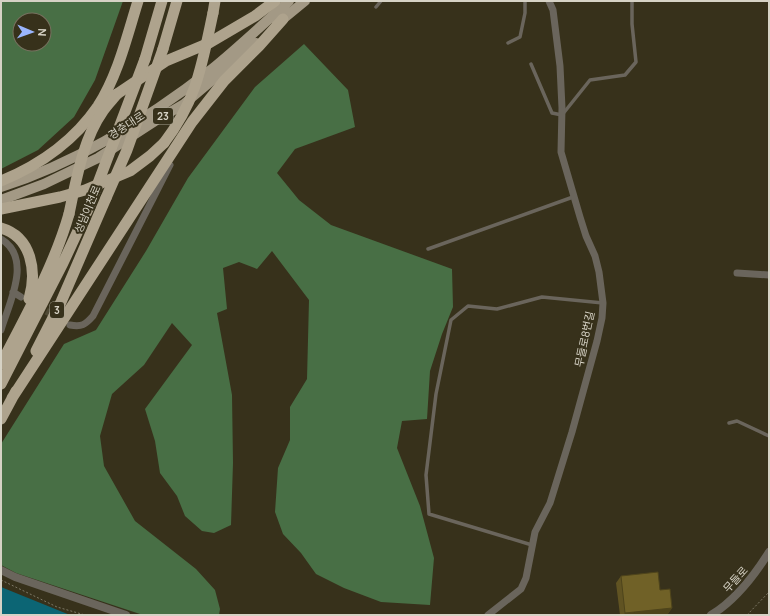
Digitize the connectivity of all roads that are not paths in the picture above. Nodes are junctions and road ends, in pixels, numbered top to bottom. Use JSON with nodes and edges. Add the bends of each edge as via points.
{"nodes":[{"id":1,"x":138,"y":1,"type":"edge"},
{"id":2,"x":162,"y":1,"type":"edge"},
{"id":3,"x":177,"y":1,"type":"edge"},
{"id":4,"x":215,"y":1,"type":"edge"},
{"id":5,"x":275,"y":1,"type":"edge"},
{"id":6,"x":289,"y":1,"type":"edge"},
{"id":7,"x":305,"y":1,"type":"edge"},
{"id":8,"x":381,"y":1,"type":"edge"},
{"id":9,"x":525,"y":1,"type":"edge"},
{"id":10,"x":549,"y":1,"type":"edge"},
{"id":11,"x":632,"y":1,"type":"edge"},
{"id":12,"x":376,"y":7,"type":"dead end"},
{"id":13,"x":283,"y":19,"type":"junction"},
{"id":14,"x":508,"y":43,"type":"dead end"},
{"id":15,"x":531,"y":64,"type":"dead end"},
{"id":16,"x":562,"y":115,"type":"junction"},
{"id":17,"x":192,"y":122,"type":"junction"},
{"id":18,"x":1,"y":181,"type":"edge"},
{"id":19,"x":1,"y":186,"type":"edge"},
{"id":20,"x":573,"y":197,"type":"junction"},
{"id":21,"x":1,"y":200,"type":"edge"},
{"id":22,"x":1,"y":209,"type":"edge"},
{"id":23,"x":1,"y":228,"type":"edge"},
{"id":24,"x":1,"y":239,"type":"edge"},
{"id":25,"x":428,"y":249,"type":"dead end"},
{"id":26,"x":737,"y":273,"type":"dead end"},
{"id":27,"x":769,"y":275,"type":"edge"},
{"id":28,"x":13,"y":292,"type":"junction"},
{"id":29,"x":21,"y":297,"type":"dead end"},
{"id":30,"x":603,"y":303,"type":"junction"},
{"id":31,"x":70,"y":325,"type":"dead end"},
{"id":32,"x":21,"y":326,"type":"junction"},
{"id":33,"x":1,"y":330,"type":"edge"},
{"id":34,"x":1,"y":364,"type":"edge"},
{"id":35,"x":1,"y":384,"type":"edge"},
{"id":36,"x":12,"y":398,"type":"junction"},
{"id":37,"x":1,"y":419,"type":"edge"},
{"id":38,"x":729,"y":423,"type":"dead end"},
{"id":39,"x":769,"y":436,"type":"edge"},
{"id":40,"x":532,"y":545,"type":"junction"},
{"id":41,"x":769,"y":552,"type":"edge"},
{"id":42,"x":1,"y":570,"type":"edge"},
{"id":43,"x":126,"y":615,"type":"edge"},
{"id":44,"x":488,"y":615,"type":"edge"},
{"id":45,"x":711,"y":615,"type":"edge"}],
"edges":[{"from":1,"to":18,"type":"highway","via":[[112,78],[85,123],[70,139],[36,165]]},
{"from":2,"to":35,"type":"highway","name":"성남이천로","number":"3","bridge":true,"via":[[145,59],[89,207]]},
{"from":3,"to":36,"type":"highway","name":"성남이천로","number":"3","bridge":true,"via":[[127,150],[61,302]]},
{"from":4,"to":22,"type":"highway","bridge":true,"via":[[196,87],[184,114],[164,143],[130,171],[85,190]]},
{"from":5,"to":32,"type":"highway","bridge":true,"via":[[209,43],[166,61],[117,94],[102,111],[93,128],[77,178],[61,241]]},
{"from":6,"to":19,"type":"main road","name":"경충대로","number":"23","via":[[213,68],[151,114],[73,158]]},
{"from":7,"to":13,"type":"main road","name":"경충대로","number":"23"},
{"from":8,"to":12,"type":"lane"},
{"from":9,"to":14,"type":"lane","via":[[520,37]]},
{"from":10,"to":16,"type":"street","name":"무들로8번길","via":[[553,10],[560,66]]},
{"from":11,"to":16,"type":"lane","via":[[636,62],[625,75],[590,80]]},
{"from":13,"to":17,"type":"highway","via":[[224,81]]},
{"from":13,"to":21,"type":"main road","name":"경충대로","number":"23","via":[[184,104],[98,158],[44,184]]},
{"from":15,"to":16,"type":"lane","via":[[552,113]]},
{"from":16,"to":20,"type":"street","name":"무들로8번길","via":[[561,152]]},
{"from":17,"to":31,"type":"street","via":[[93,316],[78,327]]},
{"from":17,"to":36,"type":"highway"},
{"from":20,"to":25,"type":"lane"},
{"from":20,"to":30,"type":"street","name":"무들로8번길","via":[[595,256]]},
{"from":23,"to":32,"type":"highway","via":[[17,236],[31,259],[32,288]]},
{"from":24,"to":28,"type":"street","via":[[8,243],[18,264]]},
{"from":26,"to":27,"type":"street"},
{"from":28,"to":29,"type":"street"},
{"from":28,"to":33,"type":"street"},
{"from":30,"to":40,"type":"street","name":"무들로8번길","via":[[597,341],[572,432],[550,503],[535,532]]},
{"from":30,"to":40,"type":"lane","via":[[542,297],[497,309],[468,306],[451,320],[436,394],[426,474],[429,514]]},
{"from":32,"to":34,"type":"highway"},
{"from":36,"to":37,"type":"highway","name":"성남이천로","number":"3"},
{"from":38,"to":39,"type":"lane","via":[[737,421]]},
{"from":40,"to":44,"type":"street","name":"무들로8번길","via":[[526,578],[521,589]]},
{"from":41,"to":45,"type":"street","name":"무들로","via":[[736,596]]},
{"from":42,"to":43,"type":"street"}]}
